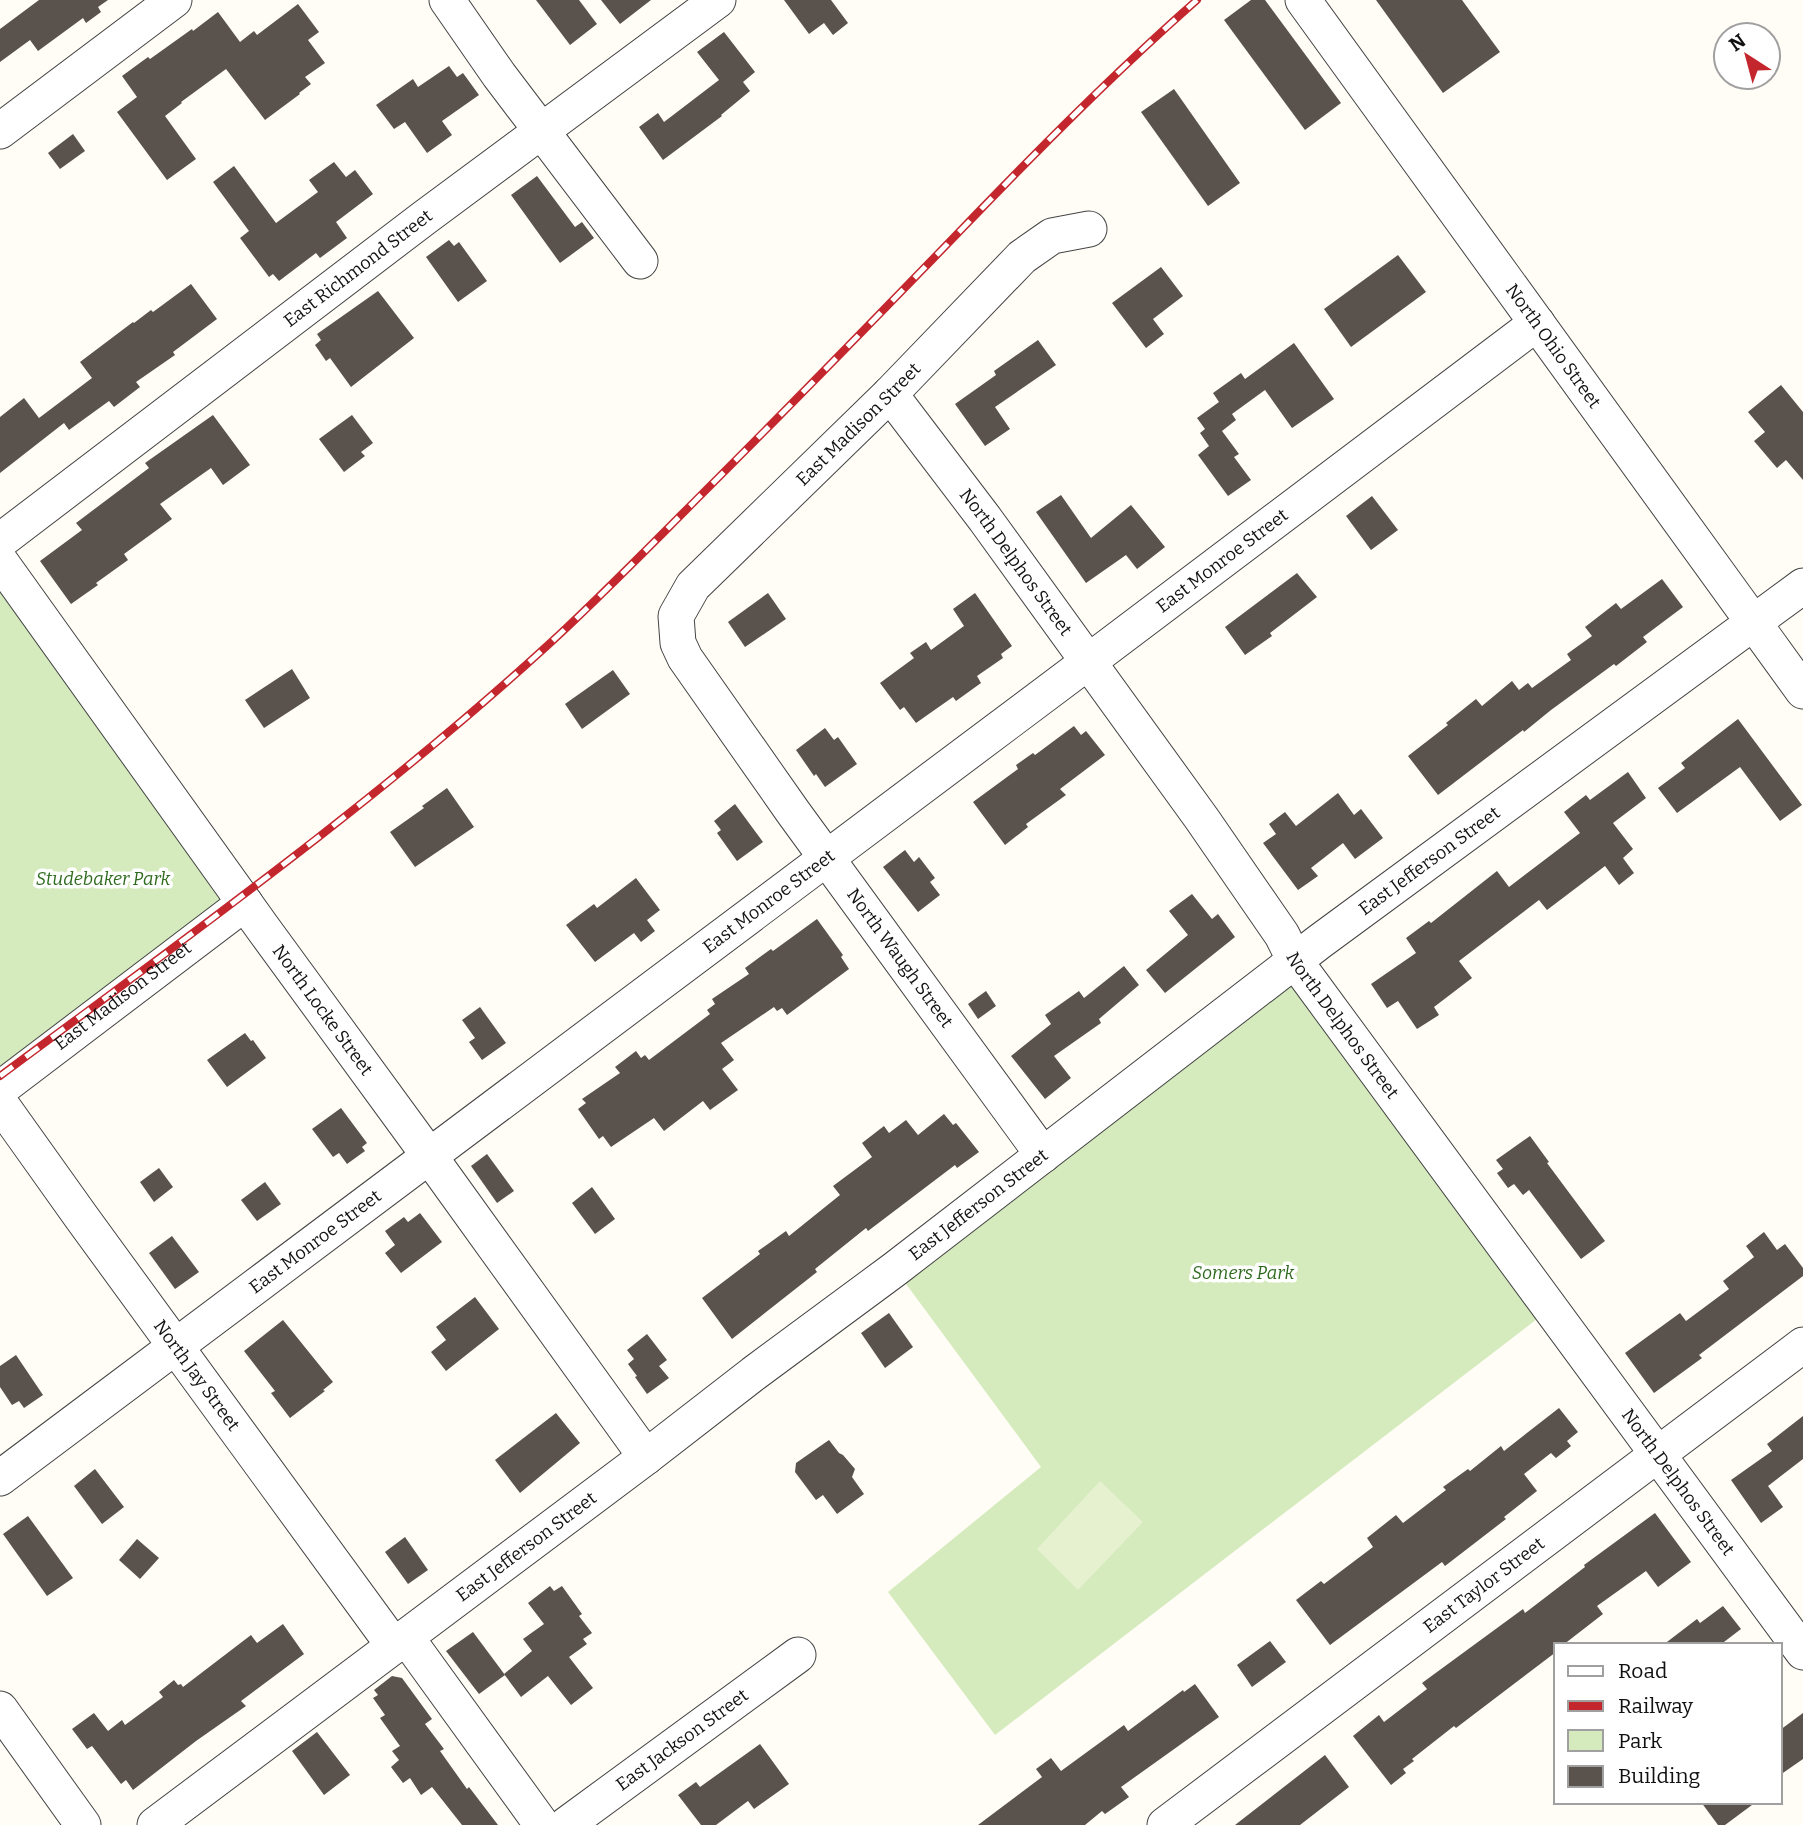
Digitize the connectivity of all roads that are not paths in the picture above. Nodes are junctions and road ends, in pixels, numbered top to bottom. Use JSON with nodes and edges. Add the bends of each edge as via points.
{"nodes":[{"id":1,"x":174,"y":0,"type":"edge"},
{"id":2,"x":447,"y":0,"type":"edge"},
{"id":3,"x":718,"y":0,"type":"edge"},
{"id":4,"x":1303,"y":0,"type":"edge"},
{"id":5,"x":0,"y":131,"type":"edge"},
{"id":6,"x":543,"y":131,"type":"junction"},
{"id":7,"x":1089,"y":229,"type":"dead end"},
{"id":8,"x":640,"y":261,"type":"dead end"},
{"id":9,"x":1537,"y":323,"type":"junction"},
{"id":10,"x":890,"y":394,"type":"junction"},
{"id":11,"x":0,"y":541,"type":"edge"},
{"id":12,"x":0,"y":561,"type":"edge"},
{"id":13,"x":1803,"y":586,"type":"edge"},
{"id":14,"x":1755,"y":623,"type":"junction"},
{"id":15,"x":685,"y":658,"type":"joint"},
{"id":16,"x":1088,"y":662,"type":"junction"},
{"id":17,"x":1803,"y":691,"type":"edge"},
{"id":18,"x":827,"y":857,"type":"junction"},
{"id":19,"x":245,"y":903,"type":"junction"},
{"id":20,"x":1295,"y":961,"type":"junction"},
{"id":21,"x":0,"y":1089,"type":"edge"},
{"id":22,"x":0,"y":1103,"type":"edge"},
{"id":23,"x":1043,"y":1156,"type":"junction"},
{"id":24,"x":430,"y":1157,"type":"junction"},
{"id":25,"x":1803,"y":1345,"type":"edge"},
{"id":26,"x":175,"y":1346,"type":"junction"},
{"id":27,"x":1658,"y":1455,"type":"junction"},
{"id":28,"x":646,"y":1457,"type":"junction"},
{"id":29,"x":0,"y":1478,"type":"edge"},
{"id":30,"x":400,"y":1641,"type":"junction"},
{"id":31,"x":1803,"y":1652,"type":"edge"},
{"id":32,"x":798,"y":1655,"type":"dead end"},
{"id":33,"x":0,"y":1709,"type":"edge"},
{"id":34,"x":83,"y":1825,"type":"edge"},
{"id":35,"x":155,"y":1825,"type":"edge"},
{"id":36,"x":542,"y":1825,"type":"edge"},
{"id":37,"x":566,"y":1825,"type":"edge"},
{"id":38,"x":1165,"y":1825,"type":"edge"}],
"edges":[{"from":1,"to":5,"type":"street"},
{"from":2,"to":6,"type":"street"},
{"from":3,"to":6,"type":"street","name":"East Richmond Street"},
{"from":4,"to":9,"type":"street","name":"North Ohio Street"},
{"from":6,"to":8,"type":"street"},
{"from":6,"to":11,"type":"street","name":"East Richmond Street"},
{"from":7,"to":10,"type":"street","name":"East Madison Street","via":[[1052,236],[1022,257]]},
{"from":9,"to":14,"type":"street","name":"North Ohio Street"},
{"from":9,"to":16,"type":"street","name":"East Monroe Street"},
{"from":10,"to":15,"type":"street","name":"East Madison Street","via":[[694,586],[676,616],[678,643]]},
{"from":10,"to":16,"type":"street","name":"North Delphos Street"},
{"from":12,"to":19,"type":"street","name":"North Locke Street"},
{"from":13,"to":14,"type":"street","name":"East Jefferson Street"},
{"from":14,"to":17,"type":"street","name":"North Ohio Street"},
{"from":14,"to":20,"type":"street","name":"East Jefferson Street"},
{"from":15,"to":18,"type":"street","name":"North Waugh Street"},
{"from":16,"to":18,"type":"street","name":"East Monroe Street"},
{"from":16,"to":20,"type":"street","name":"North Delphos Street","via":[[1202,819]]},
{"from":18,"to":23,"type":"street","name":"North Waugh Street"},
{"from":18,"to":24,"type":"street","name":"East Monroe Street"},
{"from":19,"to":21,"type":"street","name":"East Madison Street"},
{"from":19,"to":24,"type":"street","name":"North Locke Street"},
{"from":20,"to":23,"type":"street","name":"East Jefferson Street"},
{"from":20,"to":27,"type":"street","name":"North Delphos Street"},
{"from":22,"to":26,"type":"street","name":"North Jay Street"},
{"from":23,"to":28,"type":"street","name":"East Jefferson Street"},
{"from":24,"to":26,"type":"street","name":"East Monroe Street"},
{"from":24,"to":28,"type":"street","name":"North Locke Street"},
{"from":25,"to":27,"type":"street","name":"East Taylor Street"},
{"from":26,"to":29,"type":"street","name":"East Monroe Street"},
{"from":26,"to":30,"type":"street","name":"North Jay Street"},
{"from":27,"to":31,"type":"street","name":"North Delphos Street"},
{"from":27,"to":38,"type":"street","name":"East Taylor Street"},
{"from":28,"to":30,"type":"street","name":"East Jefferson Street"},
{"from":30,"to":35,"type":"street","name":"East Jefferson Street"},
{"from":30,"to":36,"type":"street","name":"North Jay Street"},
{"from":32,"to":37,"type":"street","name":"East Jackson Street"},
{"from":33,"to":34,"type":"street"}]}
